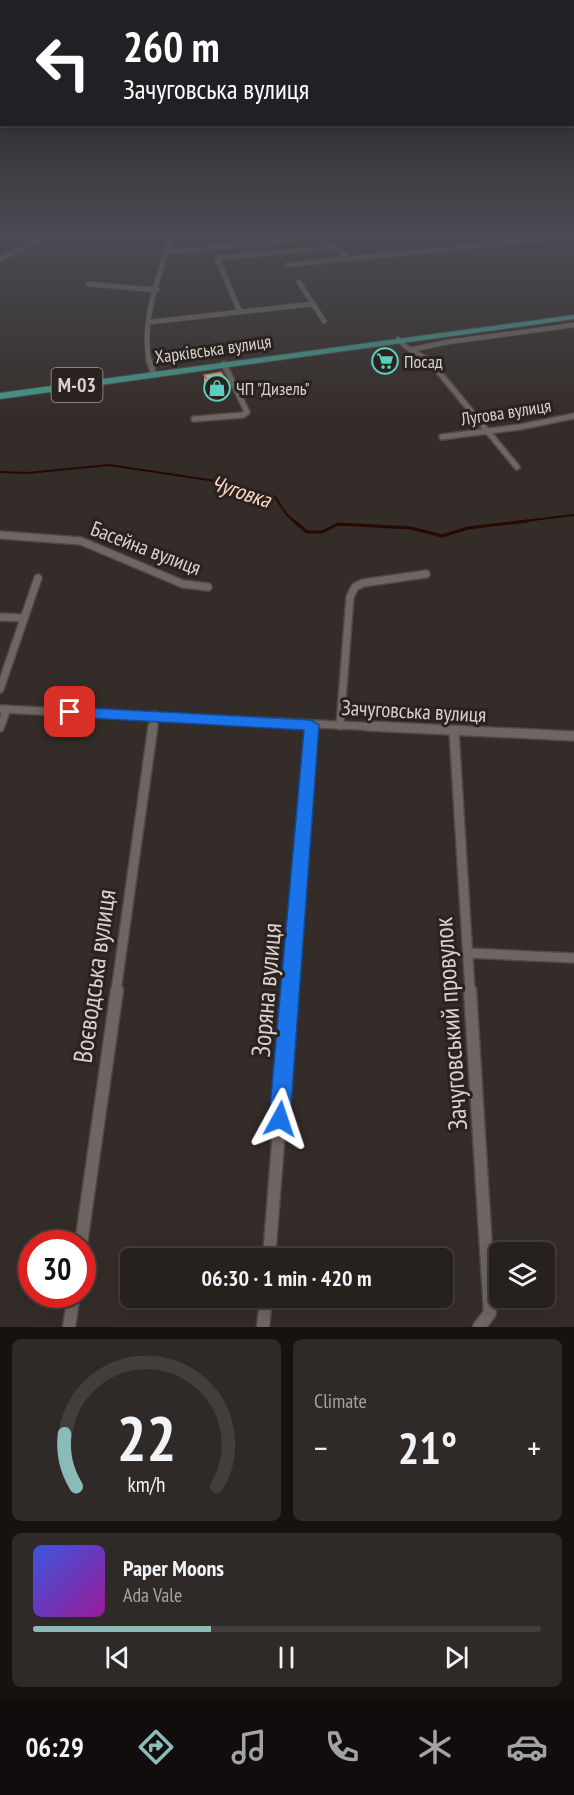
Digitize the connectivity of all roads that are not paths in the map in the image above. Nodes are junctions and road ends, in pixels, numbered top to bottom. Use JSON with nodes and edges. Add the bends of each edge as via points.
{"nodes":[{"id":1,"x":156,"y":297,"type":"edge"},
{"id":2,"x":234,"y":297,"type":"edge"},
{"id":3,"x":308,"y":297,"type":"edge"},
{"id":4,"x":313,"y":304,"type":"junction"},
{"id":5,"x":240,"y":312,"type":"junction"},
{"id":6,"x":574,"y":317,"type":"edge"},
{"id":7,"x":324,"y":321,"type":"dead end"},
{"id":8,"x":151,"y":322,"type":"junction"},
{"id":9,"x":574,"y":325,"type":"edge"},
{"id":10,"x":398,"y":339,"type":"junction"},
{"id":11,"x":409,"y":350,"type":"junction"},
{"id":12,"x":224,"y":364,"type":"junction"},
{"id":13,"x":154,"y":374,"type":"junction"},
{"id":14,"x":0,"y":396,"type":"edge"},
{"id":15,"x":574,"y":416,"type":"edge"},
{"id":16,"x":194,"y":419,"type":"dead end"},
{"id":17,"x":489,"y":431,"type":"junction"},
{"id":18,"x":442,"y":437,"type":"dead end"},
{"id":19,"x":517,"y":467,"type":"dead end"},
{"id":20,"x":0,"y":535,"type":"edge"},
{"id":21,"x":426,"y":574,"type":"dead end"},
{"id":22,"x":38,"y":578,"type":"dead end"},
{"id":23,"x":208,"y":587,"type":"dead end"},
{"id":24,"x":0,"y":617,"type":"edge"},
{"id":25,"x":24,"y":618,"type":"junction"},
{"id":26,"x":0,"y":689,"type":"edge"},
{"id":27,"x":3,"y":709,"type":"edge"},
{"id":28,"x":155,"y":715,"type":"junction"},
{"id":29,"x":311,"y":725,"type":"junction"},
{"id":30,"x":340,"y":726,"type":"junction"},
{"id":31,"x":0,"y":728,"type":"edge"},
{"id":32,"x":454,"y":731,"type":"junction"},
{"id":33,"x":574,"y":736,"type":"edge"},
{"id":34,"x":468,"y":952,"type":"junction"},
{"id":35,"x":574,"y":958,"type":"edge"},
{"id":36,"x":83,"y":1230,"type":"edge"},
{"id":37,"x":270,"y":1248,"type":"edge"},
{"id":38,"x":72,"y":1308,"type":"edge"},
{"id":39,"x":265,"y":1308,"type":"edge"},
{"id":40,"x":69,"y":1327,"type":"edge"},
{"id":41,"x":263,"y":1327,"type":"edge"},
{"id":42,"x":479,"y":1327,"type":"edge"}],
"edges":[{"from":1,"to":8,"type":"street"},
{"from":2,"to":5,"type":"street"},
{"from":3,"to":4,"type":"street"},
{"from":4,"to":5,"type":"street"},
{"from":4,"to":7,"type":"street"},
{"from":5,"to":8,"type":"street"},
{"from":6,"to":10,"type":"highway","name":"Харківська вулиця","number":"М-03"},
{"from":8,"to":13,"type":"street","via":[[148,359]]},
{"from":9,"to":11,"type":"street"},
{"from":10,"to":11,"type":"street"},
{"from":10,"to":12,"type":"highway","name":"Харківська вулиця","number":"М-03"},
{"from":11,"to":17,"type":"street","via":[[434,364]]},
{"from":12,"to":13,"type":"highway","name":"Харківська вулиця","number":"М-03"},
{"from":12,"to":16,"type":"street","via":[[247,412],[243,416]]},
{"from":13,"to":14,"type":"highway","name":"Харківська вулиця","number":"М-03"},
{"from":15,"to":17,"type":"street","name":"Лугова вулиця"},
{"from":17,"to":18,"type":"street","name":"Лугова вулиця"},
{"from":17,"to":19,"type":"street"},
{"from":20,"to":23,"type":"street","name":"Басейна вулиця","via":[[81,541],[183,584]]},
{"from":21,"to":30,"type":"street","via":[[355,586],[350,597]]},
{"from":22,"to":25,"type":"street"},
{"from":24,"to":25,"type":"street"},
{"from":25,"to":26,"type":"street"},
{"from":27,"to":28,"type":"street","name":"Зачуговська вулиця"},
{"from":27,"to":31,"type":"street"},
{"from":28,"to":29,"type":"street","name":"Зачуговська вулиця"},
{"from":28,"to":36,"type":"street","name":"Воєводська вулиця"},
{"from":29,"to":30,"type":"street","name":"Зачуговська вулиця"},
{"from":29,"to":37,"type":"street","name":"Зоряна вулиця"},
{"from":30,"to":32,"type":"street","name":"Зачуговська вулиця"},
{"from":32,"to":33,"type":"street","name":"Зачуговська вулиця"},
{"from":32,"to":34,"type":"street","name":"Зачуговський провулок"},
{"from":34,"to":35,"type":"street"},
{"from":34,"to":42,"type":"street","name":"Зачуговський провулок","via":[[490,1313]]},
{"from":38,"to":40,"type":"street"},
{"from":39,"to":41,"type":"street"}]}
